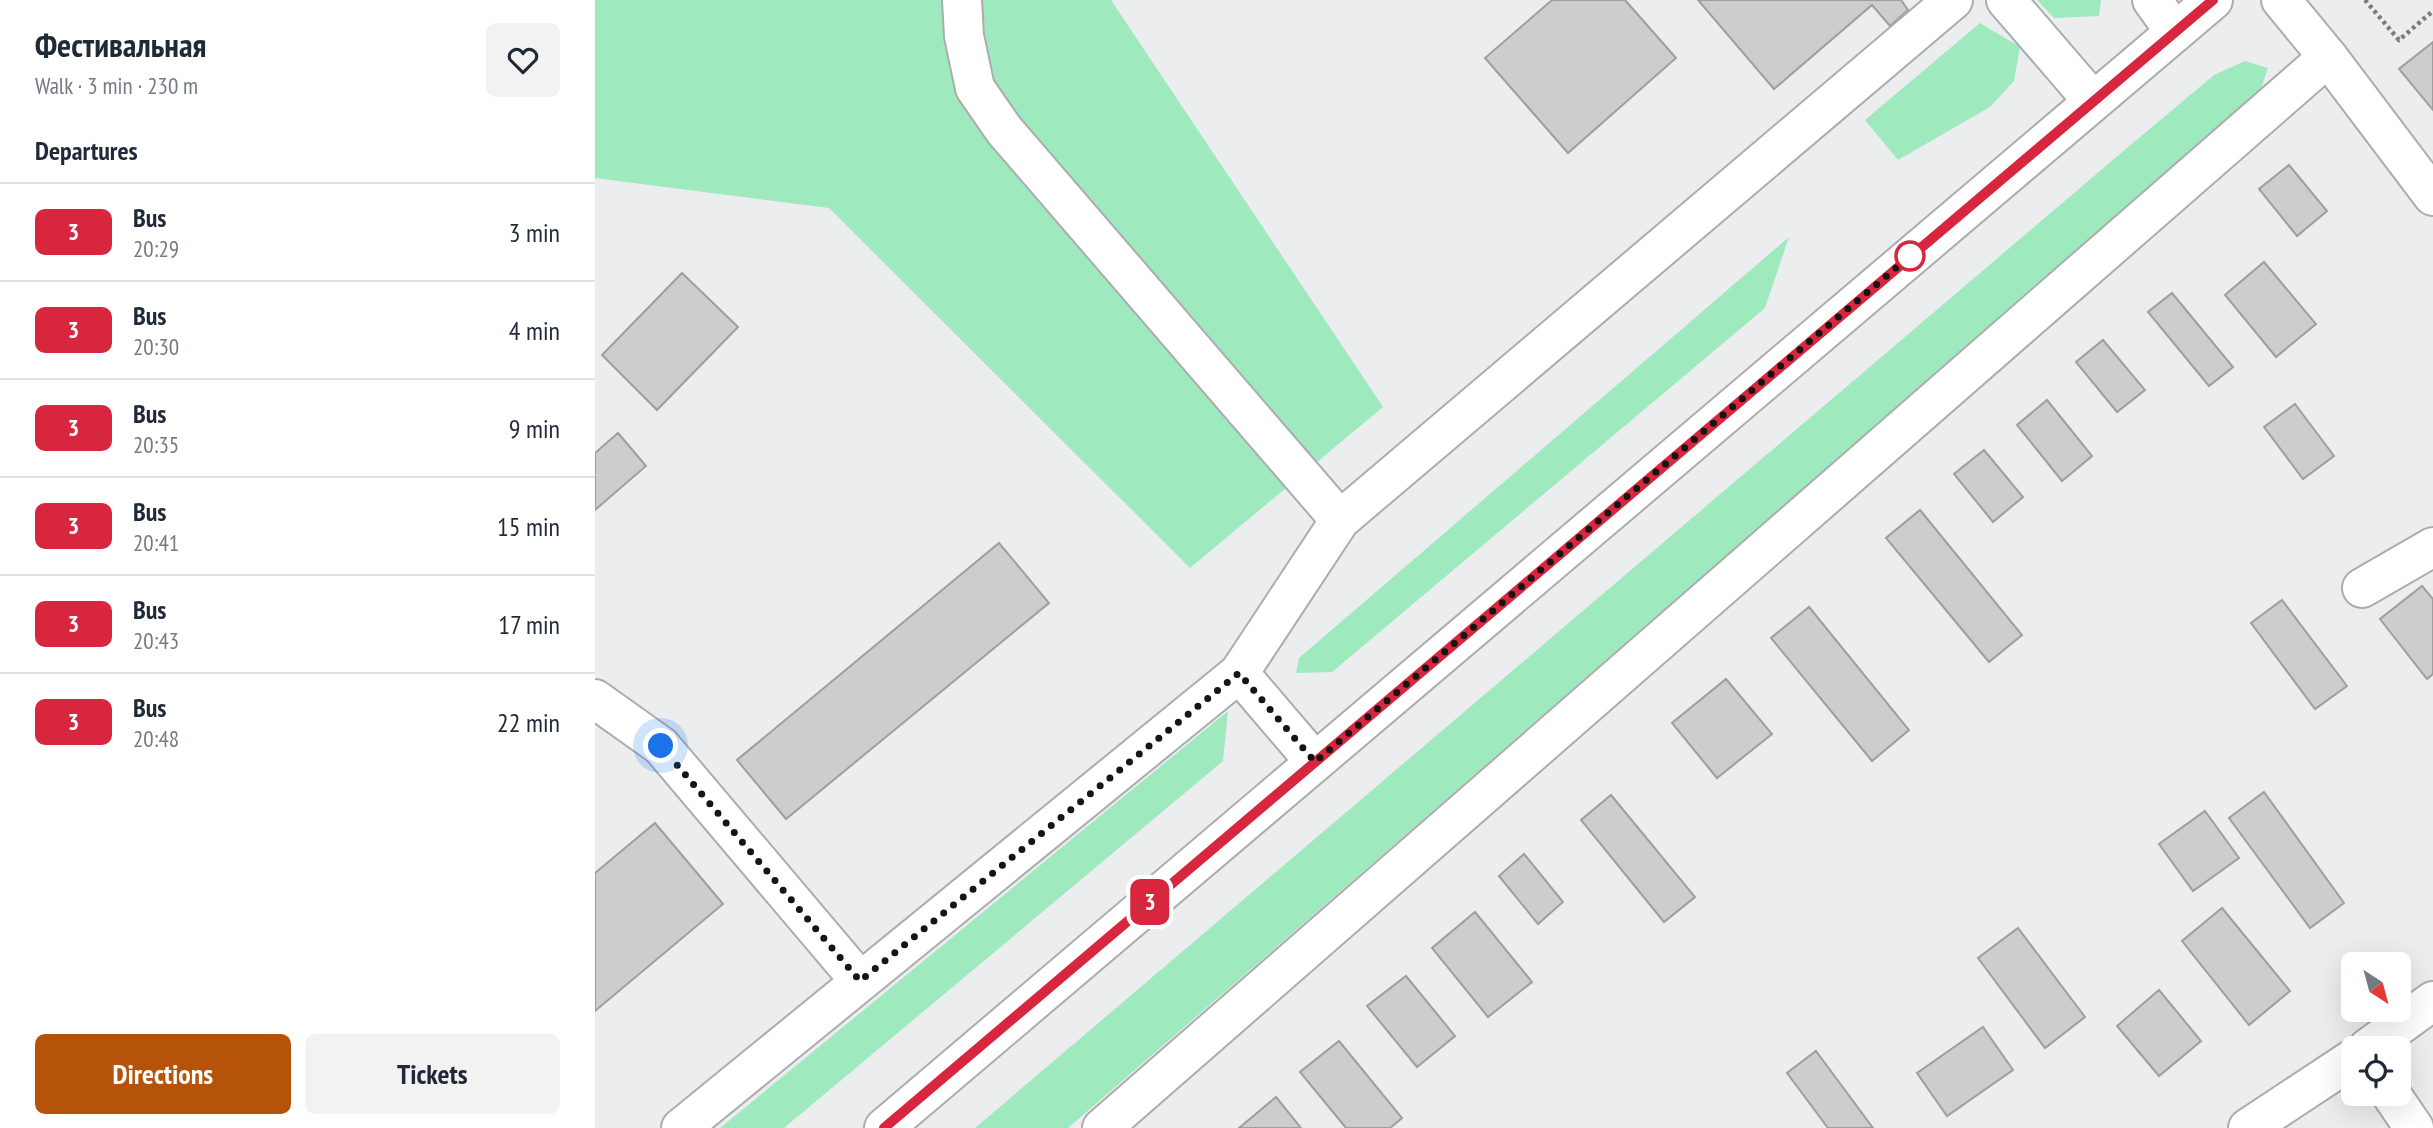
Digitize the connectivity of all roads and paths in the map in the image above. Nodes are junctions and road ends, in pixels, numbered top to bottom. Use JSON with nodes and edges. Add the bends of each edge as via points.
{"nodes":[{"id":1,"x":963,"y":0,"type":"edge"},
{"id":2,"x":1953,"y":0,"type":"edge"},
{"id":3,"x":2006,"y":0,"type":"edge"},
{"id":4,"x":2152,"y":0,"type":"edge"},
{"id":5,"x":2213,"y":0,"type":"edge"},
{"id":6,"x":2280,"y":0,"type":"edge"},
{"id":7,"x":2367,"y":1,"type":"edge"},
{"id":8,"x":2433,"y":11,"type":"edge"},
{"id":9,"x":2175,"y":32,"type":"junction"},
{"id":10,"x":2328,"y":57,"type":"junction"},
{"id":11,"x":2094,"y":101,"type":"junction"},
{"id":12,"x":2433,"y":196,"type":"edge"},
{"id":13,"x":1341,"y":520,"type":"junction"},
{"id":14,"x":2433,"y":547,"type":"edge"},
{"id":15,"x":2362,"y":588,"type":"dead end"},
{"id":16,"x":1239,"y":673,"type":"junction"},
{"id":17,"x":595,"y":699,"type":"edge"},
{"id":18,"x":1315,"y":762,"type":"junction"},
{"id":19,"x":860,"y":981,"type":"junction"},
{"id":20,"x":2433,"y":1001,"type":"edge"},
{"id":21,"x":2385,"y":1036,"type":"edge"},
{"id":22,"x":2341,"y":1067,"type":"edge"},
{"id":23,"x":2399,"y":1106,"type":"edge"},
{"id":24,"x":681,"y":1128,"type":"edge"},
{"id":25,"x":884,"y":1128,"type":"edge"},
{"id":26,"x":1102,"y":1128,"type":"edge"},
{"id":27,"x":2248,"y":1128,"type":"edge"},
{"id":28,"x":2413,"y":1128,"type":"edge"}],
"edges":[{"from":1,"to":13,"type":"main road","via":[[964,36],[975,88],[1004,130]]},
{"from":2,"to":13,"type":"main road"},
{"from":3,"to":11,"type":"main road"},
{"from":4,"to":9,"type":"main road"},
{"from":5,"to":9,"type":"main road"},
{"from":6,"to":10,"type":"main road"},
{"from":7,"to":8,"type":"path","via":[[2399,40]]},
{"from":9,"to":11,"type":"main road"},
{"from":10,"to":12,"type":"main road"},
{"from":10,"to":26,"type":"main road"},
{"from":11,"to":18,"type":"main road"},
{"from":13,"to":16,"type":"main road"},
{"from":14,"to":15,"type":"main road"},
{"from":16,"to":18,"type":"main road"},
{"from":16,"to":19,"type":"main road"},
{"from":17,"to":19,"type":"main road","via":[[661,746]]},
{"from":18,"to":25,"type":"main road"},
{"from":19,"to":24,"type":"main road"},
{"from":20,"to":21,"type":"main road"},
{"from":22,"to":27,"type":"main road"},
{"from":23,"to":28,"type":"main road"}]}
